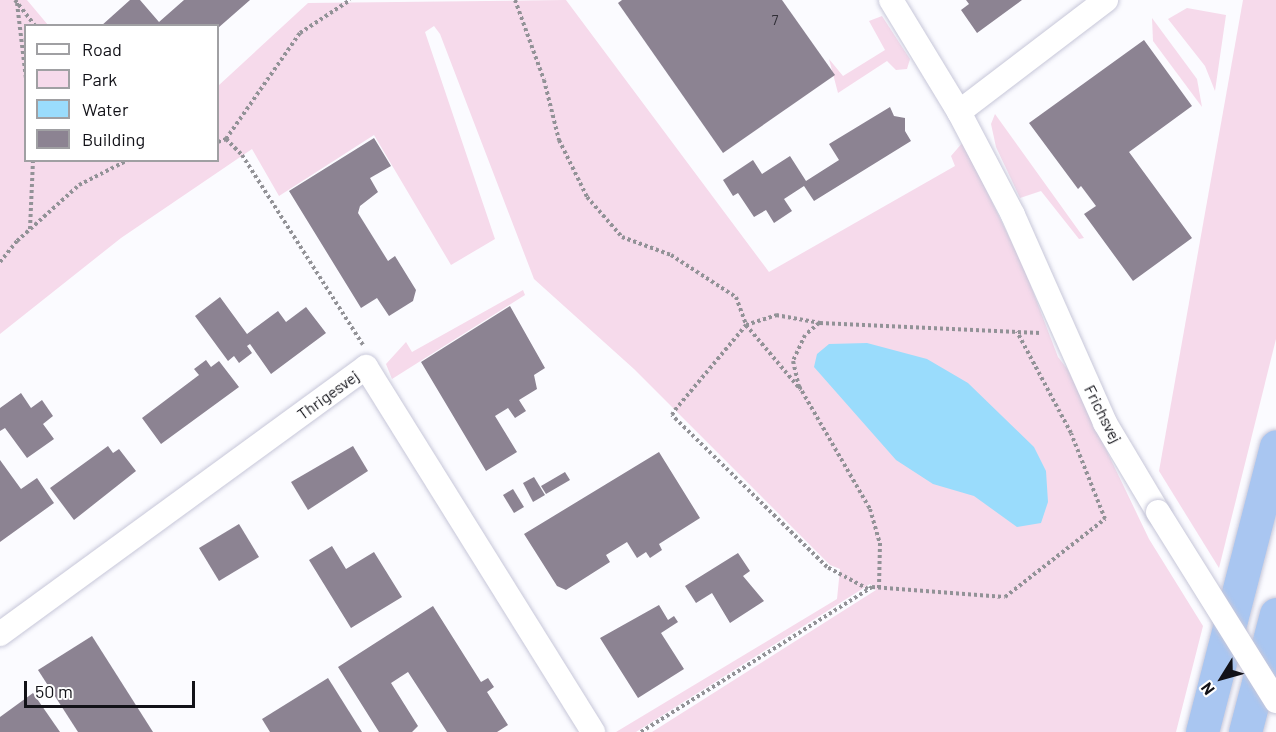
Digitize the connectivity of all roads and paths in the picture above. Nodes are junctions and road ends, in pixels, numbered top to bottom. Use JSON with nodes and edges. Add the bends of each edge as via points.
{"nodes":[{"id":1,"x":350,"y":0,"type":"edge"},
{"id":2,"x":515,"y":0,"type":"edge"},
{"id":3,"x":891,"y":0,"type":"edge"},
{"id":4,"x":1106,"y":0,"type":"edge"},
{"id":5,"x":16,"y":1,"type":"edge"},
{"id":6,"x":33,"y":24,"type":"edge"},
{"id":7,"x":24,"y":63,"type":"edge"},
{"id":8,"x":959,"y":112,"type":"junction"},
{"id":9,"x":226,"y":139,"type":"junction"},
{"id":10,"x":219,"y":142,"type":"edge"},
{"id":11,"x":33,"y":162,"type":"edge"},
{"id":12,"x":124,"y":162,"type":"edge"},
{"id":13,"x":30,"y":230,"type":"junction"},
{"id":14,"x":0,"y":262,"type":"edge"},
{"id":15,"x":820,"y":323,"type":"junction"},
{"id":16,"x":746,"y":325,"type":"junction"},
{"id":17,"x":1017,"y":332,"type":"junction"},
{"id":18,"x":1066,"y":334,"type":"junction"},
{"id":19,"x":366,"y":366,"type":"junction"},
{"id":20,"x":801,"y":390,"type":"junction"},
{"id":21,"x":1276,"y":446,"type":"edge"},
{"id":22,"x":879,"y":588,"type":"junction"},
{"id":23,"x":868,"y":589,"type":"junction"},
{"id":24,"x":1276,"y":614,"type":"edge"},
{"id":25,"x":0,"y":634,"type":"edge"},
{"id":26,"x":1276,"y":701,"type":"edge"},
{"id":27,"x":593,"y":732,"type":"edge"},
{"id":28,"x":641,"y":732,"type":"edge"},
{"id":29,"x":1202,"y":732,"type":"edge"},
{"id":30,"x":1245,"y":732,"type":"edge"}],
"edges":[{"from":1,"to":9,"type":"path","via":[[300,33]]},
{"from":2,"to":16,"type":"path","via":[[544,80],[559,140],[587,197],[622,237],[671,255],[736,297]]},
{"from":3,"to":8,"type":"street","name":"Frichsvej"},
{"from":4,"to":8,"type":"street"},
{"from":5,"to":6,"type":"path"},
{"from":5,"to":7,"type":"path"},
{"from":8,"to":18,"type":"street","name":"Frichsvej","via":[[1013,215]]},
{"from":9,"to":10,"type":"path"},
{"from":9,"to":19,"type":"path","via":[[242,155],[362,340]]},
{"from":11,"to":13,"type":"path"},
{"from":12,"to":13,"type":"path","via":[[79,185]]},
{"from":13,"to":14,"type":"path"},
{"from":15,"to":16,"type":"path","via":[[776,315]]},
{"from":15,"to":17,"type":"path"},
{"from":15,"to":20,"type":"path","via":[[805,335],[793,361]]},
{"from":16,"to":20,"type":"path"},
{"from":16,"to":23,"type":"path","via":[[672,415],[827,567]]},
{"from":17,"to":18,"type":"path"},
{"from":17,"to":22,"type":"path","via":[[1071,433],[1105,519],[1005,597]]},
{"from":18,"to":26,"type":"street","name":"Frichsvej","bridge":true,"via":[[1105,423]]},
{"from":19,"to":25,"type":"street","name":"Thrigesvej"},
{"from":19,"to":27,"type":"street","name":"Thrigesvej"},
{"from":20,"to":22,"type":"path","via":[[870,509],[880,543]]},
{"from":21,"to":29,"type":"highway"},
{"from":22,"to":23,"type":"path"},
{"from":23,"to":28,"type":"path"},
{"from":24,"to":30,"type":"highway"}]}
